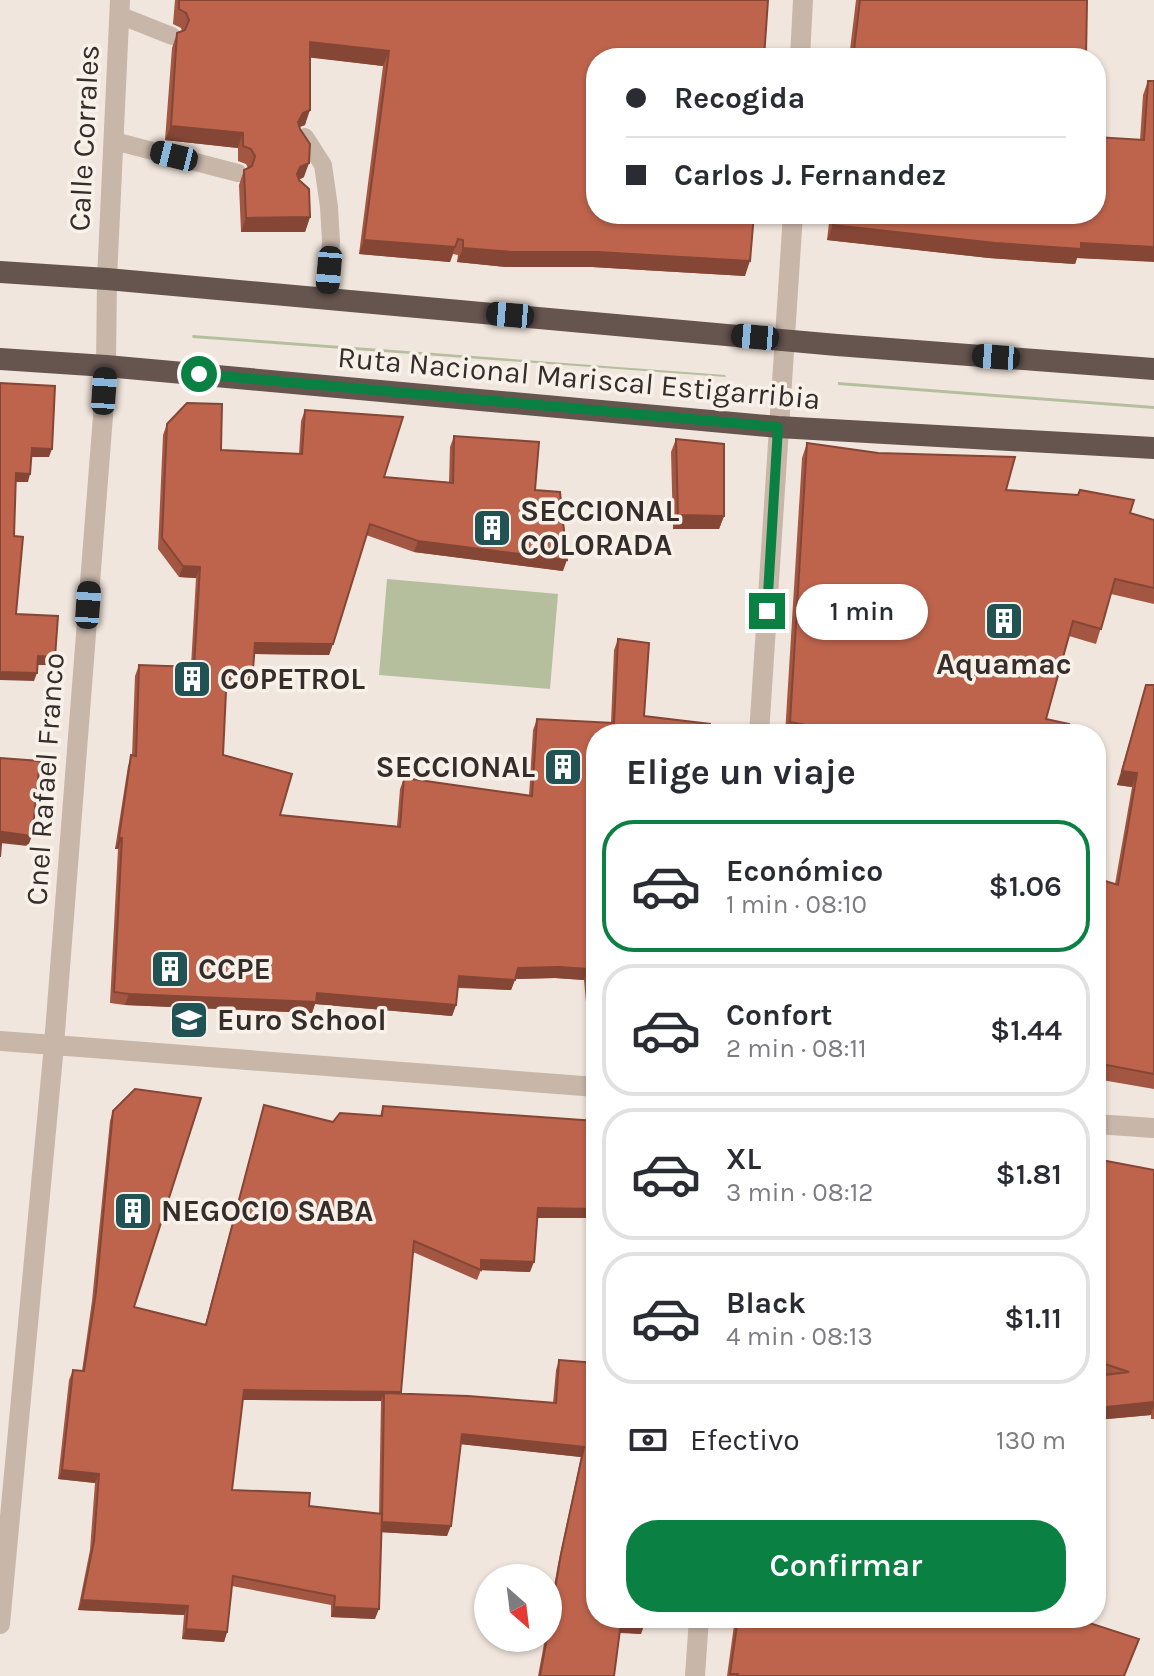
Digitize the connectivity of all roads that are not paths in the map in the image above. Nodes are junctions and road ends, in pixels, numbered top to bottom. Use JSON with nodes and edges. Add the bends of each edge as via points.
{"nodes":[{"id":1,"x":803,"y":0,"type":"edge"},
{"id":2,"x":120,"y":8,"type":"edge"},
{"id":3,"x":172,"y":36,"type":"dead end"},
{"id":4,"x":801,"y":48,"type":"edge"},
{"id":5,"x":305,"y":137,"type":"edge"},
{"id":6,"x":114,"y":141,"type":"junction"},
{"id":7,"x":238,"y":173,"type":"dead end"},
{"id":8,"x":304,"y":189,"type":"edge"},
{"id":9,"x":329,"y":207,"type":"junction"},
{"id":10,"x":792,"y":224,"type":"edge"},
{"id":11,"x":0,"y":272,"type":"edge"},
{"id":12,"x":107,"y":279,"type":"junction"},
{"id":13,"x":326,"y":298,"type":"junction"},
{"id":14,"x":785,"y":340,"type":"junction"},
{"id":15,"x":0,"y":359,"type":"edge"},
{"id":16,"x":106,"y":366,"type":"junction"},
{"id":17,"x":1154,"y":369,"type":"edge"},
{"id":18,"x":778,"y":427,"type":"junction"},
{"id":19,"x":1154,"y":448,"type":"edge"},
{"id":20,"x":760,"y":724,"type":"edge"},
{"id":21,"x":0,"y":1041,"type":"edge"},
{"id":22,"x":54,"y":1045,"type":"junction"},
{"id":23,"x":586,"y":1086,"type":"edge"},
{"id":24,"x":1106,"y":1125,"type":"edge"},
{"id":25,"x":1154,"y":1128,"type":"edge"},
{"id":26,"x":0,"y":1624,"type":"edge"},
{"id":27,"x":698,"y":1628,"type":"edge"},
{"id":28,"x":695,"y":1676,"type":"edge"}],
"edges":[{"from":1,"to":4,"type":"street"},
{"from":2,"to":3,"type":"lane"},
{"from":2,"to":6,"type":"street","name":"Calle Corrales"},
{"from":5,"to":9,"type":"lane","via":[[323,165]]},
{"from":6,"to":7,"type":"lane"},
{"from":6,"to":12,"type":"street","name":"Calle Corrales"},
{"from":8,"to":9,"type":"lane"},
{"from":9,"to":13,"type":"lane"},
{"from":10,"to":14,"type":"street"},
{"from":11,"to":12,"type":"highway","name":"Ruta Nacional Mariscal Estigarribia"},
{"from":12,"to":13,"type":"highway","name":"Ruta Nacional Mariscal Estigarribia"},
{"from":12,"to":16,"type":"street","name":"Cnel Rafael Franco"},
{"from":13,"to":14,"type":"highway","name":"Ruta Nacional Mariscal Estigarribia"},
{"from":14,"to":17,"type":"highway","name":"Ruta Nacional Mariscal Estigarribia"},
{"from":14,"to":18,"type":"street"},
{"from":15,"to":16,"type":"highway","name":"Ruta Nacional Mariscal Estigarribia"},
{"from":16,"to":18,"type":"highway","name":"Ruta Nacional Mariscal Estigarribia"},
{"from":16,"to":22,"type":"street","name":"Cnel Rafael Franco"},
{"from":18,"to":19,"type":"highway","name":"Ruta Nacional Mariscal Estigarribia"},
{"from":18,"to":20,"type":"street"},
{"from":21,"to":22,"type":"street"},
{"from":22,"to":23,"type":"street"},
{"from":22,"to":26,"type":"street","name":"Cnel Rafael Franco"},
{"from":24,"to":25,"type":"street"},
{"from":27,"to":28,"type":"street"}]}
